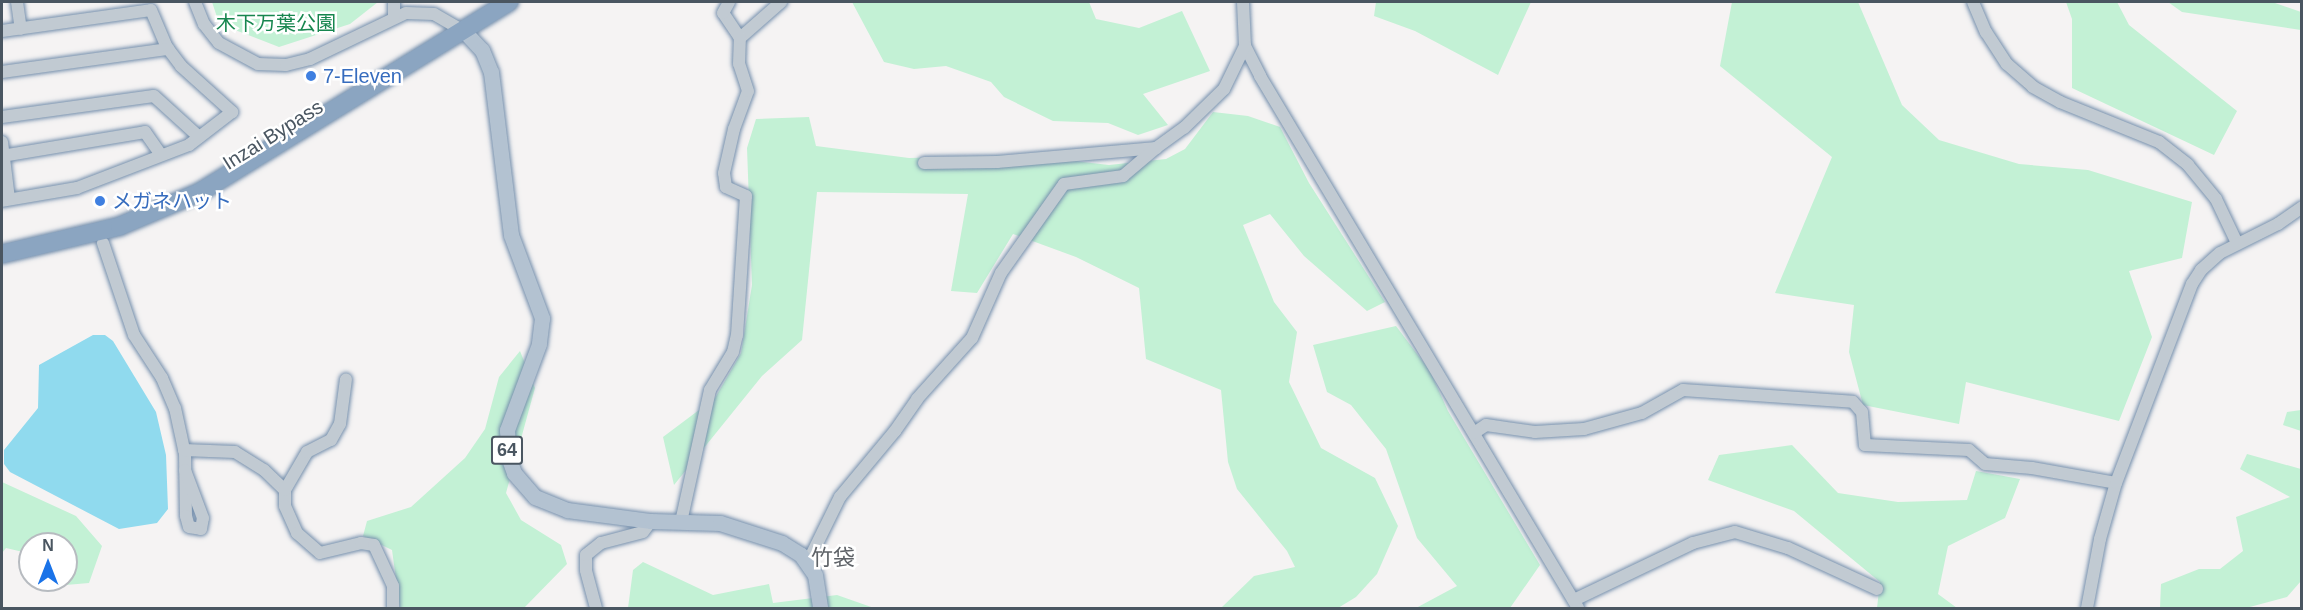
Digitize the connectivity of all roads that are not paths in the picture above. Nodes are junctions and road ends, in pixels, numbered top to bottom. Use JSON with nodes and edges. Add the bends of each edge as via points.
{"nodes":[{"id":1,"x":17,"y":2,"type":"edge"},
{"id":2,"x":195,"y":2,"type":"edge"},
{"id":3,"x":394,"y":2,"type":"edge"},
{"id":4,"x":509,"y":2,"type":"edge"},
{"id":5,"x":729,"y":2,"type":"edge"},
{"id":6,"x":781,"y":2,"type":"edge"},
{"id":7,"x":1243,"y":2,"type":"edge"},
{"id":8,"x":1973,"y":2,"type":"edge"},
{"id":9,"x":394,"y":16,"type":"junction"},
{"id":10,"x":21,"y":28,"type":"junction"},
{"id":11,"x":2,"y":31,"type":"edge"},
{"id":12,"x":464,"y":31,"type":"junction"},
{"id":13,"x":740,"y":38,"type":"junction"},
{"id":14,"x":1245,"y":46,"type":"junction"},
{"id":15,"x":168,"y":49,"type":"junction"},
{"id":16,"x":417,"y":60,"type":"junction"},
{"id":17,"x":2,"y":72,"type":"edge"},
{"id":18,"x":2,"y":117,"type":"edge"},
{"id":19,"x":200,"y":137,"type":"junction"},
{"id":20,"x":2,"y":142,"type":"edge"},
{"id":21,"x":1156,"y":148,"type":"junction"},
{"id":22,"x":161,"y":155,"type":"junction"},
{"id":23,"x":2,"y":156,"type":"edge"},
{"id":24,"x":924,"y":164,"type":"dead end"},
{"id":25,"x":5,"y":200,"type":"edge"},
{"id":26,"x":2301,"y":207,"type":"edge"},
{"id":27,"x":103,"y":243,"type":"junction"},
{"id":28,"x":2237,"y":243,"type":"junction"},
{"id":29,"x":2,"y":254,"type":"edge"},
{"id":30,"x":2,"y":265,"type":"edge"},
{"id":31,"x":346,"y":379,"type":"dead end"},
{"id":32,"x":1474,"y":433,"type":"junction"},
{"id":33,"x":184,"y":450,"type":"junction"},
{"id":34,"x":185,"y":470,"type":"dead end"},
{"id":35,"x":2116,"y":483,"type":"junction"},
{"id":36,"x":285,"y":490,"type":"junction"},
{"id":37,"x":651,"y":522,"type":"junction"},
{"id":38,"x":681,"y":522,"type":"junction"},
{"id":39,"x":807,"y":564,"type":"junction"},
{"id":40,"x":1877,"y":589,"type":"dead end"},
{"id":41,"x":1576,"y":604,"type":"edge"},
{"id":42,"x":393,"y":609,"type":"edge"},
{"id":43,"x":596,"y":609,"type":"edge"},
{"id":44,"x":820,"y":609,"type":"edge"},
{"id":45,"x":2087,"y":609,"type":"edge"}],
"edges":[{"from":1,"to":10,"type":"street"},
{"from":2,"to":9,"type":"street","via":[[204,24],[219,43],[248,61],[272,66],[310,59]]},
{"from":3,"to":9,"type":"street"},
{"from":4,"to":12,"type":"highway","name":"Inzai Bypass"},
{"from":5,"to":13,"type":"street","via":[[723,13]]},
{"from":6,"to":13,"type":"street"},
{"from":7,"to":14,"type":"street"},
{"from":8,"to":28,"type":"street","via":[[1986,32],[2007,64],[2032,87],[2159,142],[2188,165],[2216,199]]},
{"from":9,"to":12,"type":"street","via":[[434,14]]},
{"from":10,"to":11,"type":"street"},
{"from":10,"to":15,"type":"street","via":[[151,10]]},
{"from":12,"to":16,"type":"highway","name":"Inzai Bypass"},
{"from":12,"to":37,"type":"main road","number":"64","via":[[482,50],[491,72],[511,235],[542,318],[539,344],[507,430],[509,459],[523,486],[547,503],[567,510]]},
{"from":13,"to":38,"type":"street","via":[[739,64],[748,91],[724,173],[726,187],[746,196],[737,335],[733,352],[710,390]]},
{"from":14,"to":21,"type":"street","via":[[1220,93],[1184,128]]},
{"from":14,"to":32,"type":"street"},
{"from":15,"to":17,"type":"street"},
{"from":15,"to":19,"type":"street","via":[[232,112]]},
{"from":16,"to":27,"type":"highway","name":"Inzai Bypass","via":[[404,77],[241,183],[164,221]]},
{"from":16,"to":29,"type":"highway","name":"Inzai Bypass","via":[[384,77],[251,164],[171,206],[77,239]]},
{"from":18,"to":19,"type":"street","via":[[154,96]]},
{"from":19,"to":22,"type":"street"},
{"from":20,"to":23,"type":"street"},
{"from":21,"to":24,"type":"street","via":[[997,162]]},
{"from":21,"to":39,"type":"street","via":[[1123,176],[1064,184],[1001,273],[972,338],[916,399],[895,431],[840,497]]},
{"from":22,"to":23,"type":"street","via":[[145,132]]},
{"from":22,"to":25,"type":"street","via":[[77,188]]},
{"from":23,"to":25,"type":"street"},
{"from":26,"to":28,"type":"street","via":[[2278,224]]},
{"from":27,"to":30,"type":"highway","name":"Inzai Bypass"},
{"from":27,"to":33,"type":"street","via":[[134,335],[172,400]]},
{"from":28,"to":35,"type":"street","via":[[2200,270],[2192,284]]},
{"from":31,"to":36,"type":"street","via":[[340,424],[331,440],[307,452]]},
{"from":32,"to":35,"type":"street","via":[[1486,425],[1535,432],[1584,429],[1642,413],[1683,390],[1853,402],[1862,411],[1865,445],[1969,450],[1985,464]]},
{"from":32,"to":41,"type":"street"},
{"from":33,"to":34,"type":"street"},
{"from":33,"to":36,"type":"street","via":[[235,452],[264,470]]},
{"from":35,"to":45,"type":"street"},
{"from":36,"to":42,"type":"street","via":[[285,506],[297,533],[320,553],[361,543],[374,545],[393,586]]},
{"from":37,"to":38,"type":"main road","number":"64"},
{"from":37,"to":43,"type":"street","via":[[643,532],[601,543],[586,555]]},
{"from":38,"to":39,"type":"main road","number":"64","via":[[720,523],[763,535],[793,549]]},
{"from":39,"to":44,"type":"main road","number":"64","via":[[819,589]]},
{"from":40,"to":41,"type":"street","via":[[1769,540],[1735,532],[1693,543]]}]}
